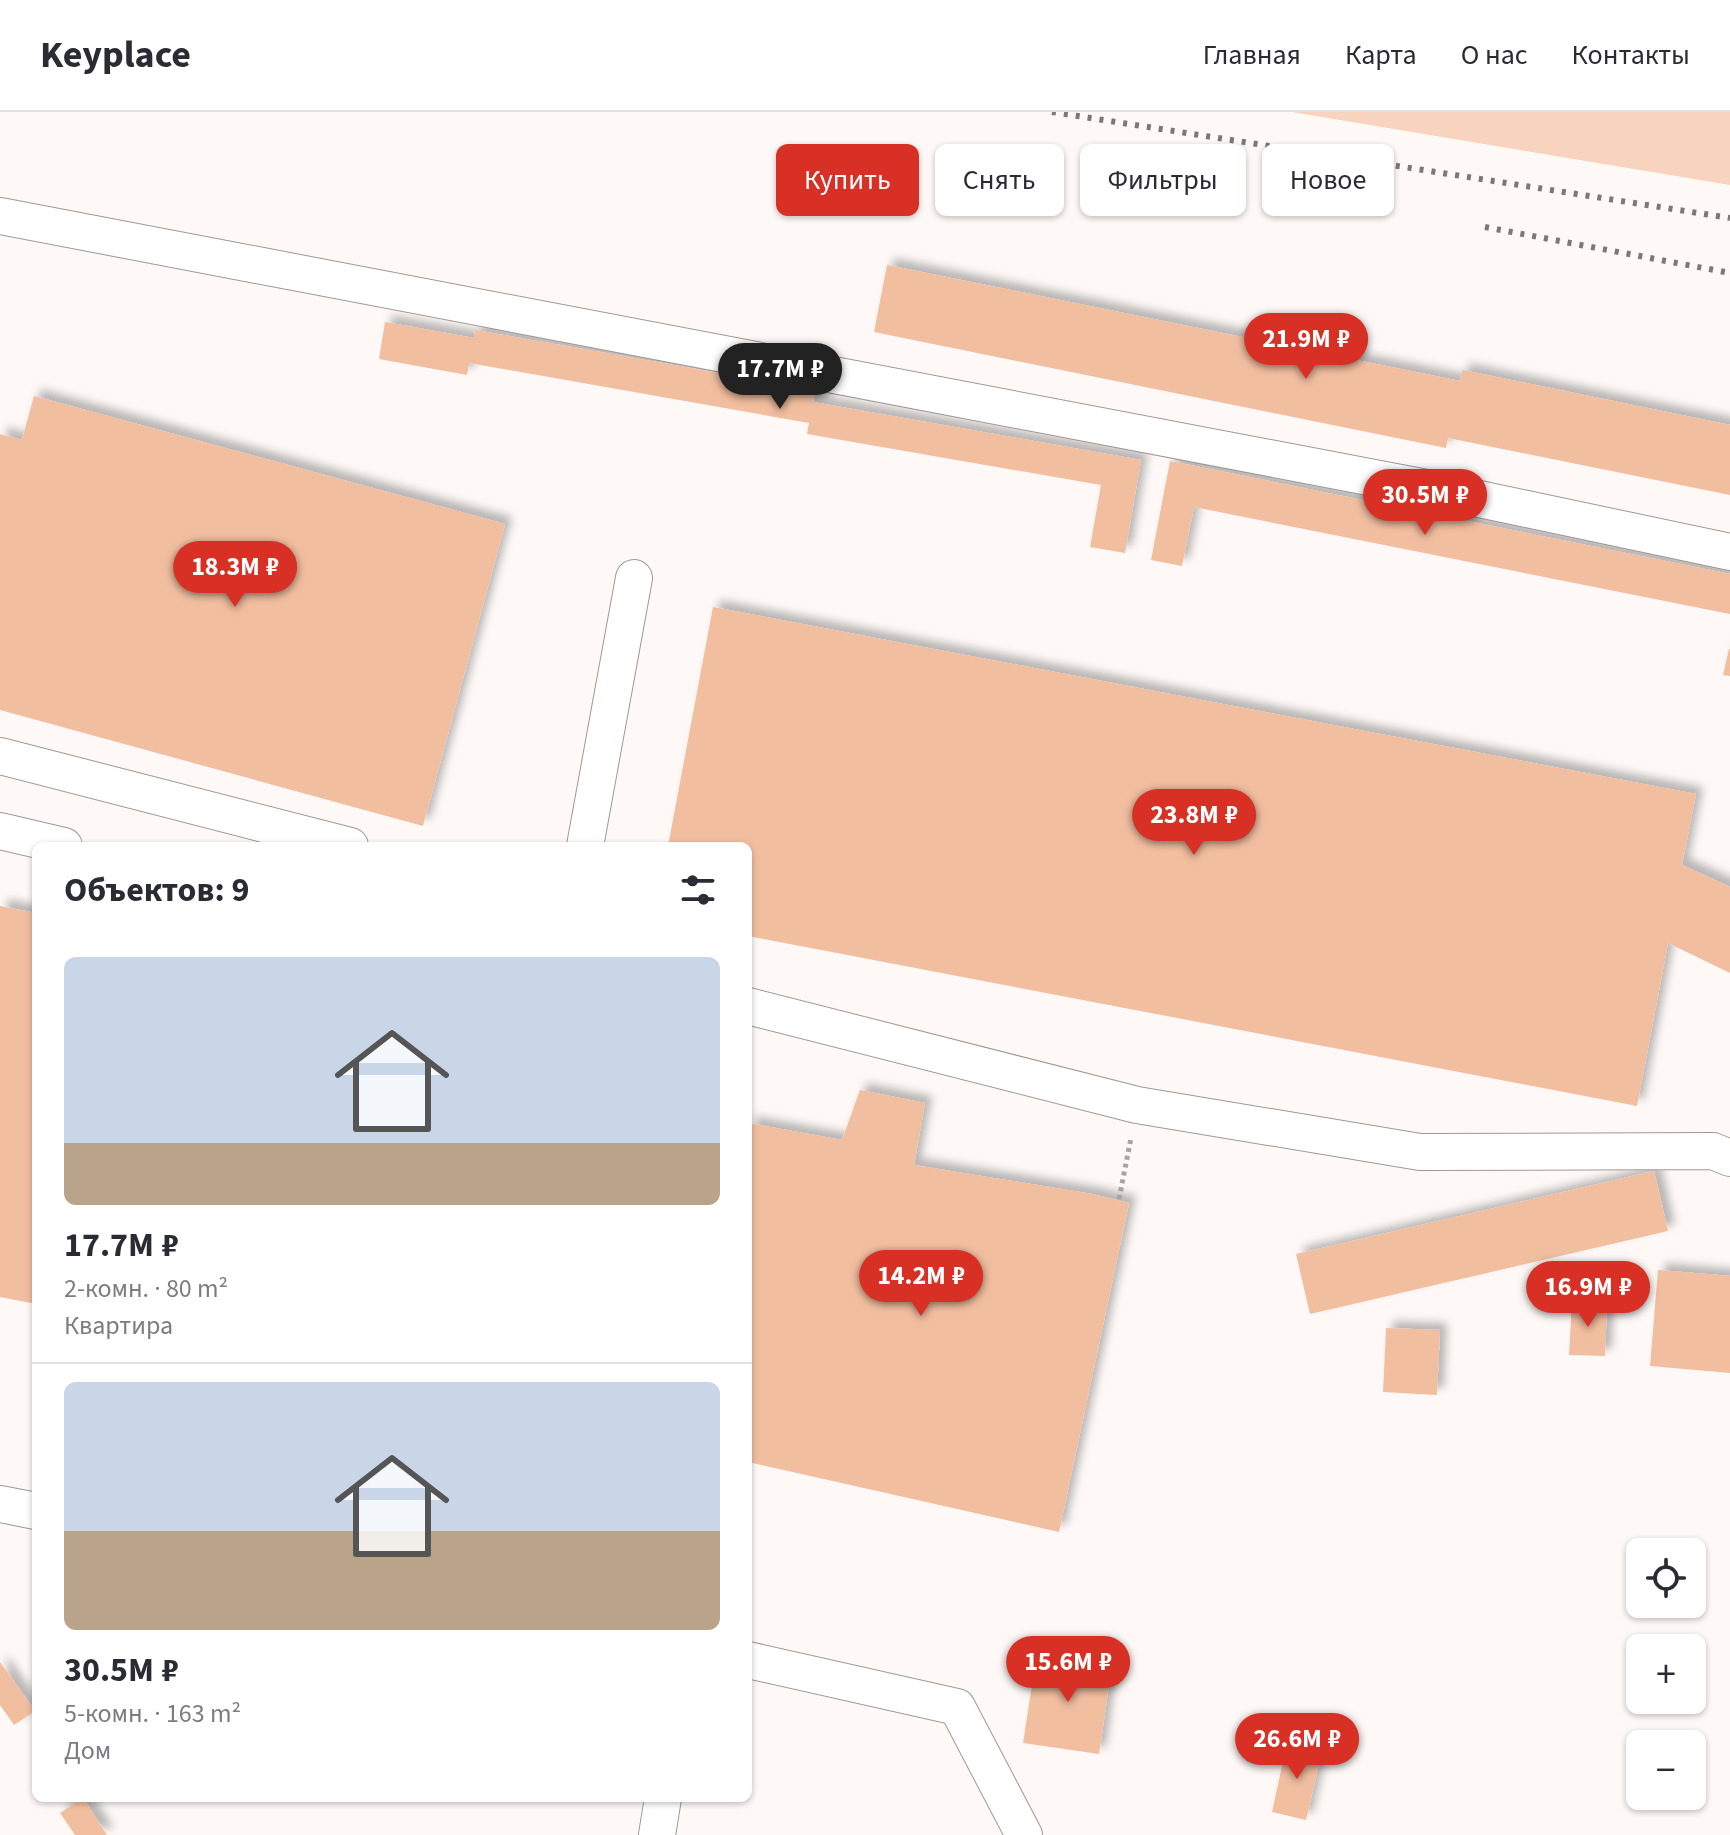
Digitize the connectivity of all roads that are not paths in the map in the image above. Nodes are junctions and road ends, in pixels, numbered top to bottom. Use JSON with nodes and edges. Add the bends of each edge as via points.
{"nodes":[{"id":1,"x":0,"y":216,"type":"edge"},
{"id":2,"x":1730,"y":552,"type":"edge"},
{"id":3,"x":634,"y":578,"type":"dead end"},
{"id":4,"x":0,"y":756,"type":"edge"},
{"id":5,"x":0,"y":831,"type":"edge"},
{"id":6,"x":47,"y":842,"type":"edge"},
{"id":7,"x":334,"y":842,"type":"edge"},
{"id":8,"x":586,"y":842,"type":"edge"},
{"id":9,"x":752,"y":1007,"type":"edge"},
{"id":10,"x":1730,"y":1158,"type":"edge"},
{"id":11,"x":0,"y":1504,"type":"edge"},
{"id":12,"x":32,"y":1510,"type":"edge"},
{"id":13,"x":752,"y":1661,"type":"edge"},
{"id":14,"x":662,"y":1802,"type":"edge"},
{"id":15,"x":657,"y":1835,"type":"edge"},
{"id":16,"x":1024,"y":1835,"type":"edge"}],
"edges":[{"from":1,"to":2,"type":"lane","via":[[1437,490]]},
{"from":3,"to":8,"type":"lane"},
{"from":4,"to":7,"type":"lane"},
{"from":5,"to":6,"type":"lane"},
{"from":9,"to":10,"type":"lane","via":[[1137,1105],[1420,1152],[1713,1151]]},
{"from":11,"to":12,"type":"lane"},
{"from":13,"to":16,"type":"lane","via":[[957,1707]]},
{"from":14,"to":15,"type":"lane"}]}
